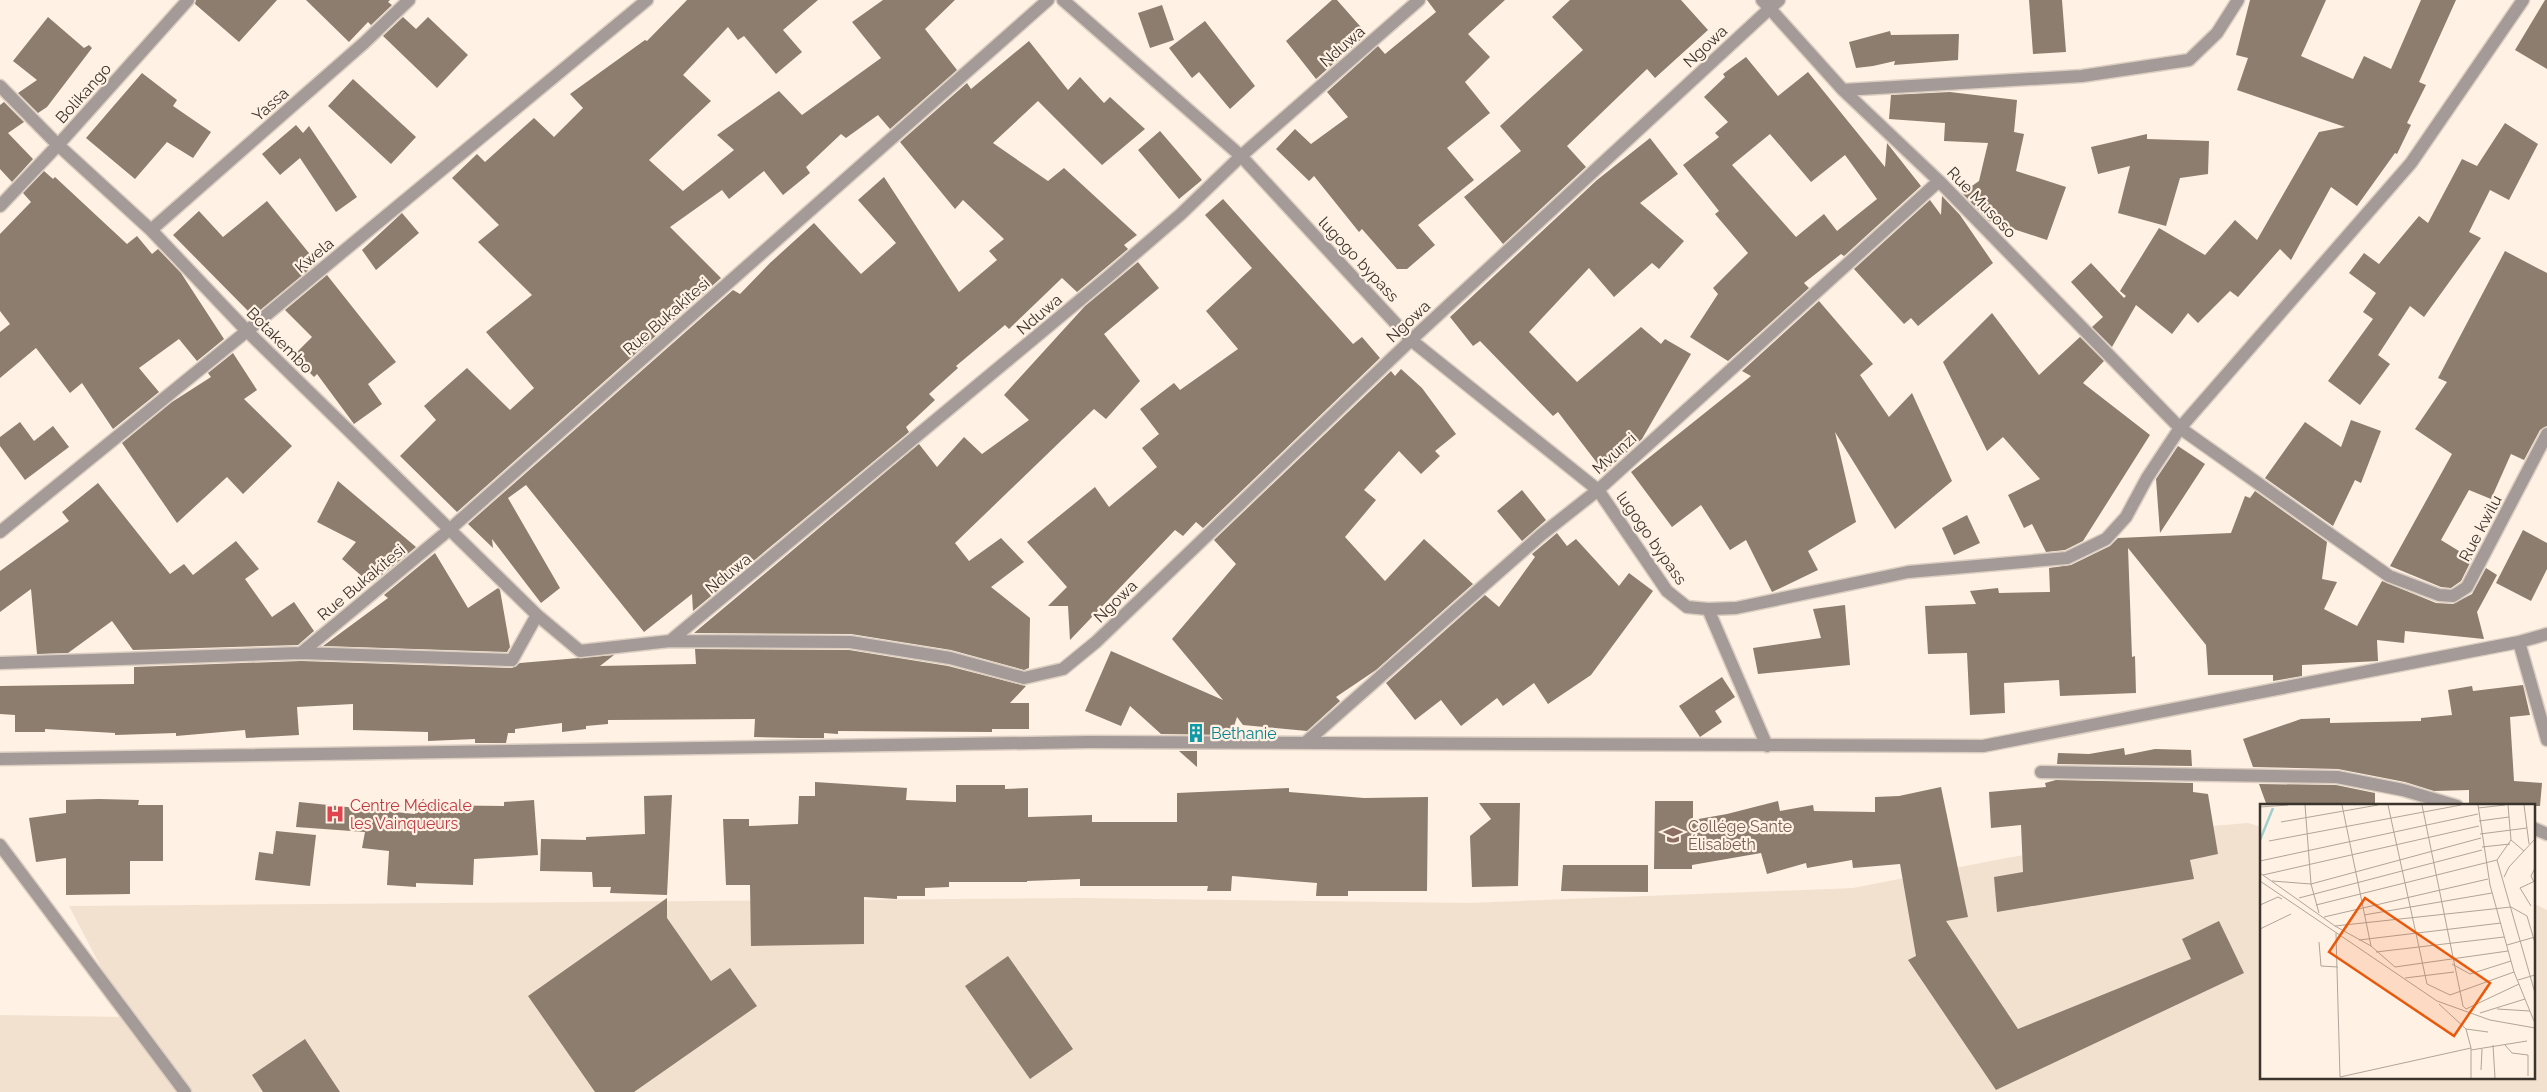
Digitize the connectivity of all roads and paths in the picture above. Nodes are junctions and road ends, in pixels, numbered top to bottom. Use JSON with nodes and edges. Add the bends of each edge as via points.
{"nodes":[{"id":1,"x":188,"y":0,"type":"edge"},
{"id":2,"x":409,"y":0,"type":"edge"},
{"id":3,"x":647,"y":0,"type":"edge"},
{"id":4,"x":1048,"y":0,"type":"edge"},
{"id":5,"x":1063,"y":0,"type":"edge"},
{"id":6,"x":1419,"y":0,"type":"edge"},
{"id":7,"x":2238,"y":0,"type":"edge"},
{"id":8,"x":2523,"y":0,"type":"edge"},
{"id":9,"x":1770,"y":3,"type":"edge"},
{"id":10,"x":0,"y":86,"type":"edge"},
{"id":11,"x":1843,"y":90,"type":"junction"},
{"id":12,"x":58,"y":145,"type":"junction"},
{"id":13,"x":1241,"y":156,"type":"junction"},
{"id":14,"x":1939,"y":181,"type":"junction"},
{"id":15,"x":0,"y":206,"type":"edge"},
{"id":16,"x":150,"y":230,"type":"junction"},
{"id":17,"x":248,"y":331,"type":"junction"},
{"id":18,"x":1411,"y":340,"type":"junction"},
{"id":19,"x":2180,"y":428,"type":"junction"},
{"id":20,"x":2547,"y":434,"type":"edge"},
{"id":21,"x":1598,"y":490,"type":"junction"},
{"id":22,"x":449,"y":530,"type":"junction"},
{"id":23,"x":0,"y":532,"type":"edge"},
{"id":24,"x":2416,"y":587,"type":"joint"},
{"id":25,"x":1708,"y":609,"type":"junction"},
{"id":26,"x":537,"y":616,"type":"junction"},
{"id":27,"x":2547,"y":634,"type":"edge"},
{"id":28,"x":670,"y":642,"type":"junction"},
{"id":29,"x":2519,"y":642,"type":"junction"},
{"id":30,"x":302,"y":653,"type":"junction"},
{"id":31,"x":0,"y":662,"type":"edge"},
{"id":32,"x":1063,"y":669,"type":"joint"},
{"id":33,"x":2547,"y":740,"type":"edge"},
{"id":34,"x":1305,"y":743,"type":"junction"},
{"id":35,"x":1767,"y":746,"type":"junction"},
{"id":36,"x":0,"y":759,"type":"edge"},
{"id":37,"x":2041,"y":772,"type":"dead end"},
{"id":38,"x":2450,"y":804,"type":"edge"},
{"id":39,"x":2534,"y":828,"type":"edge"},
{"id":40,"x":2547,"y":834,"type":"edge"},
{"id":41,"x":0,"y":845,"type":"edge"},
{"id":42,"x":184,"y":1092,"type":"edge"}],
"edges":[{"from":1,"to":12,"type":"street","name":"Bolikango"},
{"from":2,"to":16,"type":"street","name":"Yassa"},
{"from":3,"to":17,"type":"street","name":"Kwela"},
{"from":4,"to":22,"type":"street","name":"Rue Bukakitesi"},
{"from":5,"to":13,"type":"street","name":"lugogo bypass"},
{"from":6,"to":13,"type":"street","name":"Nduwa"},
{"from":7,"to":11,"type":"street","via":[[2217,33],[2189,60],[2082,76]]},
{"from":8,"to":19,"type":"street","via":[[2411,163]]},
{"from":9,"to":11,"type":"street","name":"Rue Musoso"},
{"from":9,"to":18,"type":"street","name":"Ngowa"},
{"from":10,"to":12,"type":"street","name":"Botakembo"},
{"from":11,"to":14,"type":"street","name":"Rue Musoso"},
{"from":12,"to":15,"type":"street","name":"Bolikango"},
{"from":12,"to":16,"type":"street","name":"Botakembo"},
{"from":13,"to":18,"type":"street","name":"lugogo bypass"},
{"from":13,"to":28,"type":"street","name":"Nduwa","via":[[1181,214],[1109,276]]},
{"from":14,"to":19,"type":"street","name":"Rue Musoso"},
{"from":14,"to":21,"type":"street","name":"Mvunzi"},
{"from":16,"to":17,"type":"street","name":"Botakembo"},
{"from":17,"to":22,"type":"street","name":"Botakembo"},
{"from":17,"to":23,"type":"street","name":"Kwela"},
{"from":18,"to":21,"type":"street","name":"lugogo bypass"},
{"from":18,"to":32,"type":"street","name":"Ngowa","via":[[1096,642]]},
{"from":19,"to":24,"type":"street","name":"Rue Musoso","via":[[2389,576]]},
{"from":19,"to":25,"type":"street","via":[[2126,517],[2106,539],[2067,558],[1908,572],[1736,608]]},
{"from":20,"to":24,"type":"street","name":"Rue kwilu","via":[[2467,587],[2453,596],[2439,596]]},
{"from":21,"to":25,"type":"street","name":"lugogo bypass","via":[[1667,591],[1687,607]]},
{"from":21,"to":34,"type":"street","name":"Mvunzi","via":[[1541,535]]},
{"from":22,"to":26,"type":"street","name":"Botakembo"},
{"from":22,"to":30,"type":"street","name":"Rue Bukakitesi"},
{"from":25,"to":35,"type":"street"},
{"from":26,"to":28,"type":"street","name":"Botakembo","via":[[580,651]]},
{"from":26,"to":30,"type":"street","via":[[512,660]]},
{"from":27,"to":29,"type":"street"},
{"from":28,"to":32,"type":"street","name":"Botakembo","via":[[850,642],[950,658],[1024,678]]},
{"from":29,"to":33,"type":"street"},
{"from":29,"to":35,"type":"street","via":[[1983,746]]},
{"from":30,"to":31,"type":"street"},
{"from":34,"to":35,"type":"street"},
{"from":34,"to":36,"type":"street","via":[[1089,742]]},
{"from":37,"to":38,"type":"street","via":[[2337,777],[2403,790]]},
{"from":39,"to":40,"type":"street"},
{"from":41,"to":42,"type":"street"}]}
